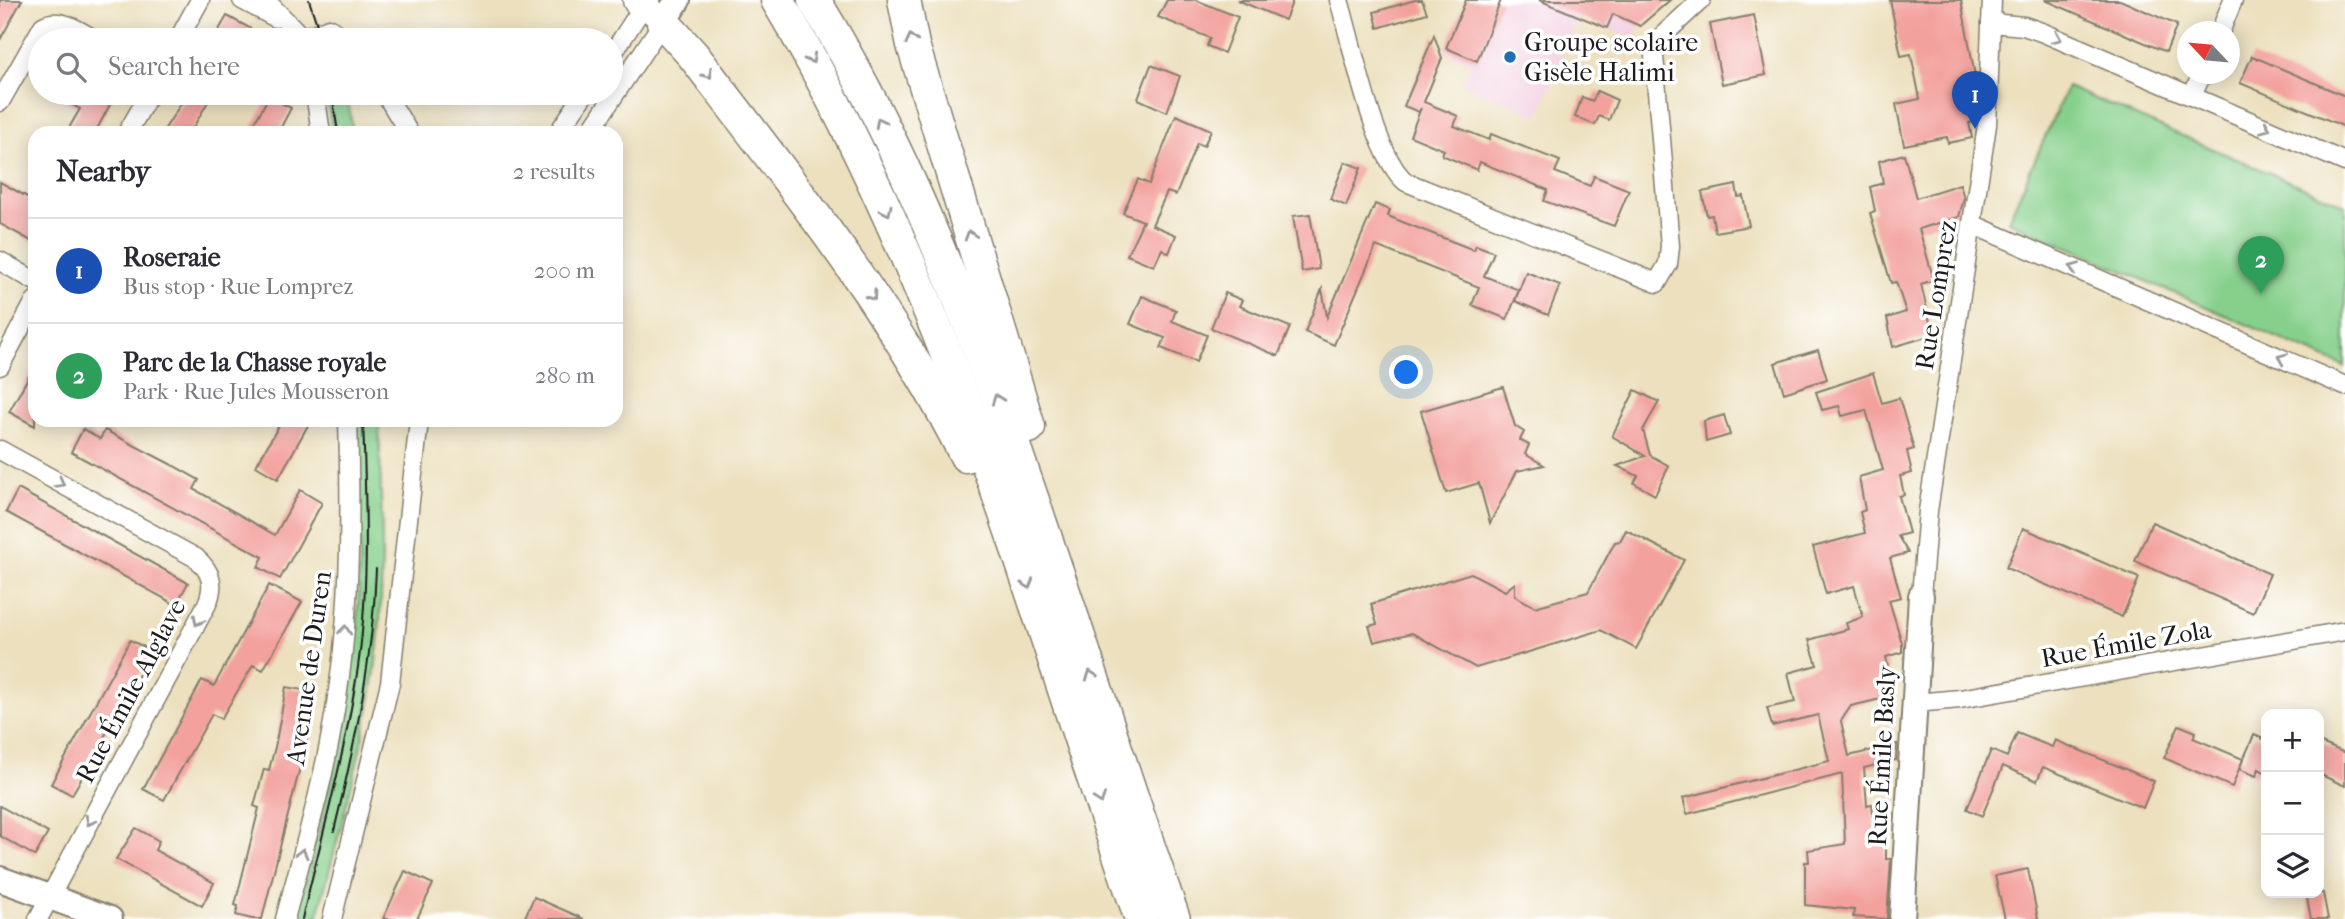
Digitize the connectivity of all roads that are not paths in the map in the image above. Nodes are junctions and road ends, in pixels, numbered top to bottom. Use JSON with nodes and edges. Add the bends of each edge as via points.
{"nodes":[{"id":1,"x":200,"y":0,"type":"edge"},
{"id":2,"x":242,"y":0,"type":"edge"},
{"id":3,"x":266,"y":0,"type":"edge"},
{"id":4,"x":777,"y":0,"type":"edge"},
{"id":5,"x":814,"y":0,"type":"edge"},
{"id":6,"x":904,"y":0,"type":"edge"},
{"id":7,"x":1339,"y":0,"type":"edge"},
{"id":8,"x":1701,"y":0,"type":"edge"},
{"id":9,"x":1992,"y":0,"type":"edge"},
{"id":10,"x":2233,"y":0,"type":"edge"},
{"id":11,"x":654,"y":5,"type":"edge"},
{"id":12,"x":2224,"y":21,"type":"edge"},
{"id":13,"x":285,"y":23,"type":"junction"},
{"id":14,"x":1991,"y":23,"type":"junction"},
{"id":15,"x":42,"y":28,"type":"edge"},
{"id":16,"x":73,"y":28,"type":"edge"},
{"id":17,"x":185,"y":28,"type":"edge"},
{"id":18,"x":291,"y":28,"type":"edge"},
{"id":19,"x":623,"y":42,"type":"edge"},
{"id":20,"x":28,"y":53,"type":"edge"},
{"id":21,"x":623,"y":66,"type":"edge"},
{"id":22,"x":2197,"y":84,"type":"edge"},
{"id":23,"x":2192,"y":96,"type":"junction"},
{"id":24,"x":0,"y":102,"type":"edge"},
{"id":25,"x":143,"y":105,"type":"edge"},
{"id":26,"x":317,"y":105,"type":"edge"},
{"id":27,"x":392,"y":105,"type":"edge"},
{"id":28,"x":578,"y":105,"type":"edge"},
{"id":29,"x":603,"y":105,"type":"edge"},
{"id":30,"x":131,"y":126,"type":"edge"},
{"id":31,"x":320,"y":126,"type":"edge"},
{"id":32,"x":405,"y":126,"type":"edge"},
{"id":33,"x":563,"y":126,"type":"edge"},
{"id":34,"x":593,"y":126,"type":"edge"},
{"id":35,"x":2345,"y":162,"type":"edge"},
{"id":36,"x":1974,"y":225,"type":"junction"},
{"id":37,"x":0,"y":261,"type":"edge"},
{"id":38,"x":28,"y":277,"type":"edge"},
{"id":39,"x":28,"y":314,"type":"edge"},
{"id":40,"x":0,"y":366,"type":"edge"},
{"id":41,"x":2345,"y":386,"type":"edge"},
{"id":42,"x":348,"y":427,"type":"edge"},
{"id":43,"x":418,"y":427,"type":"edge"},
{"id":44,"x":0,"y":450,"type":"edge"},
{"id":45,"x":1014,"y":542,"type":"junction"},
{"id":46,"x":1921,"y":596,"type":"joint"},
{"id":47,"x":1075,"y":625,"type":"junction"},
{"id":48,"x":2345,"y":631,"type":"edge"},
{"id":49,"x":1915,"y":703,"type":"junction"},
{"id":50,"x":0,"y":879,"type":"edge"},
{"id":51,"x":44,"y":908,"type":"edge"},
{"id":52,"x":110,"y":919,"type":"edge"},
{"id":53,"x":285,"y":919,"type":"edge"},
{"id":54,"x":332,"y":919,"type":"edge"},
{"id":55,"x":1141,"y":919,"type":"edge"},
{"id":56,"x":1174,"y":919,"type":"edge"},
{"id":57,"x":1902,"y":919,"type":"edge"}],
"edges":[{"from":1,"to":17,"type":"street"},
{"from":2,"to":13,"type":"street"},
{"from":3,"to":13,"type":"street"},
{"from":4,"to":45,"type":"highway","one_way":true,"via":[[843,117],[896,229],[942,341]]},
{"from":47,"to":5,"type":"highway","one_way":true,"via":[[951,278],[888,137]]},
{"from":47,"to":6,"type":"highway","one_way":true,"via":[[1059,529],[916,58]]},
{"from":7,"to":8,"type":"street","via":[[1384,152],[1398,176],[1657,283],[1668,264],[1670,246],[1654,55],[1661,37]]},
{"from":9,"to":14,"type":"street","name":"Rue Lomprez"},
{"from":10,"to":12,"type":"street"},
{"from":11,"to":19,"type":"street"},
{"from":11,"to":21,"type":"street"},
{"from":11,"to":45,"type":"highway","one_way":true,"via":[[886,316]]},
{"from":13,"to":18,"type":"street"},
{"from":14,"to":23,"type":"street","one_way":true,"via":[[2035,29]]},
{"from":14,"to":36,"type":"street","name":"Rue Lomprez","via":[[1987,125]]},
{"from":15,"to":16,"type":"street","via":[[49,22]]},
{"from":20,"to":24,"type":"street"},
{"from":22,"to":23,"type":"street"},
{"from":23,"to":35,"type":"street","one_way":true},
{"from":25,"to":30,"type":"street"},
{"from":26,"to":31,"type":"street"},
{"from":27,"to":32,"type":"street"},
{"from":28,"to":33,"type":"street"},
{"from":29,"to":34,"type":"street"},
{"from":41,"to":36,"type":"street","one_way":true},
{"from":36,"to":46,"type":"street","name":"Rue Lomprez","via":[[1927,511]]},
{"from":37,"to":38,"type":"street"},
{"from":39,"to":40,"type":"street"},
{"from":53,"to":42,"type":"street","name":"Avenue de Duren","one_way":true,"via":[[324,764],[341,673],[351,554]]},
{"from":43,"to":54,"type":"street","via":[[388,696]]},
{"from":44,"to":51,"type":"street","name":"Rue Émile Alglave","one_way":true,"via":[[196,558],[208,570],[212,586],[207,604]]},
{"from":45,"to":55,"type":"highway","one_way":true},
{"from":46,"to":49,"type":"street","name":"Rue Émile Basly"},
{"from":56,"to":47,"type":"highway","one_way":true},
{"from":48,"to":49,"type":"street","name":"Rue Émile Zola"},
{"from":49,"to":57,"type":"street","name":"Rue Émile Basly"},
{"from":50,"to":51,"type":"street"},
{"from":51,"to":52,"type":"street"}]}
